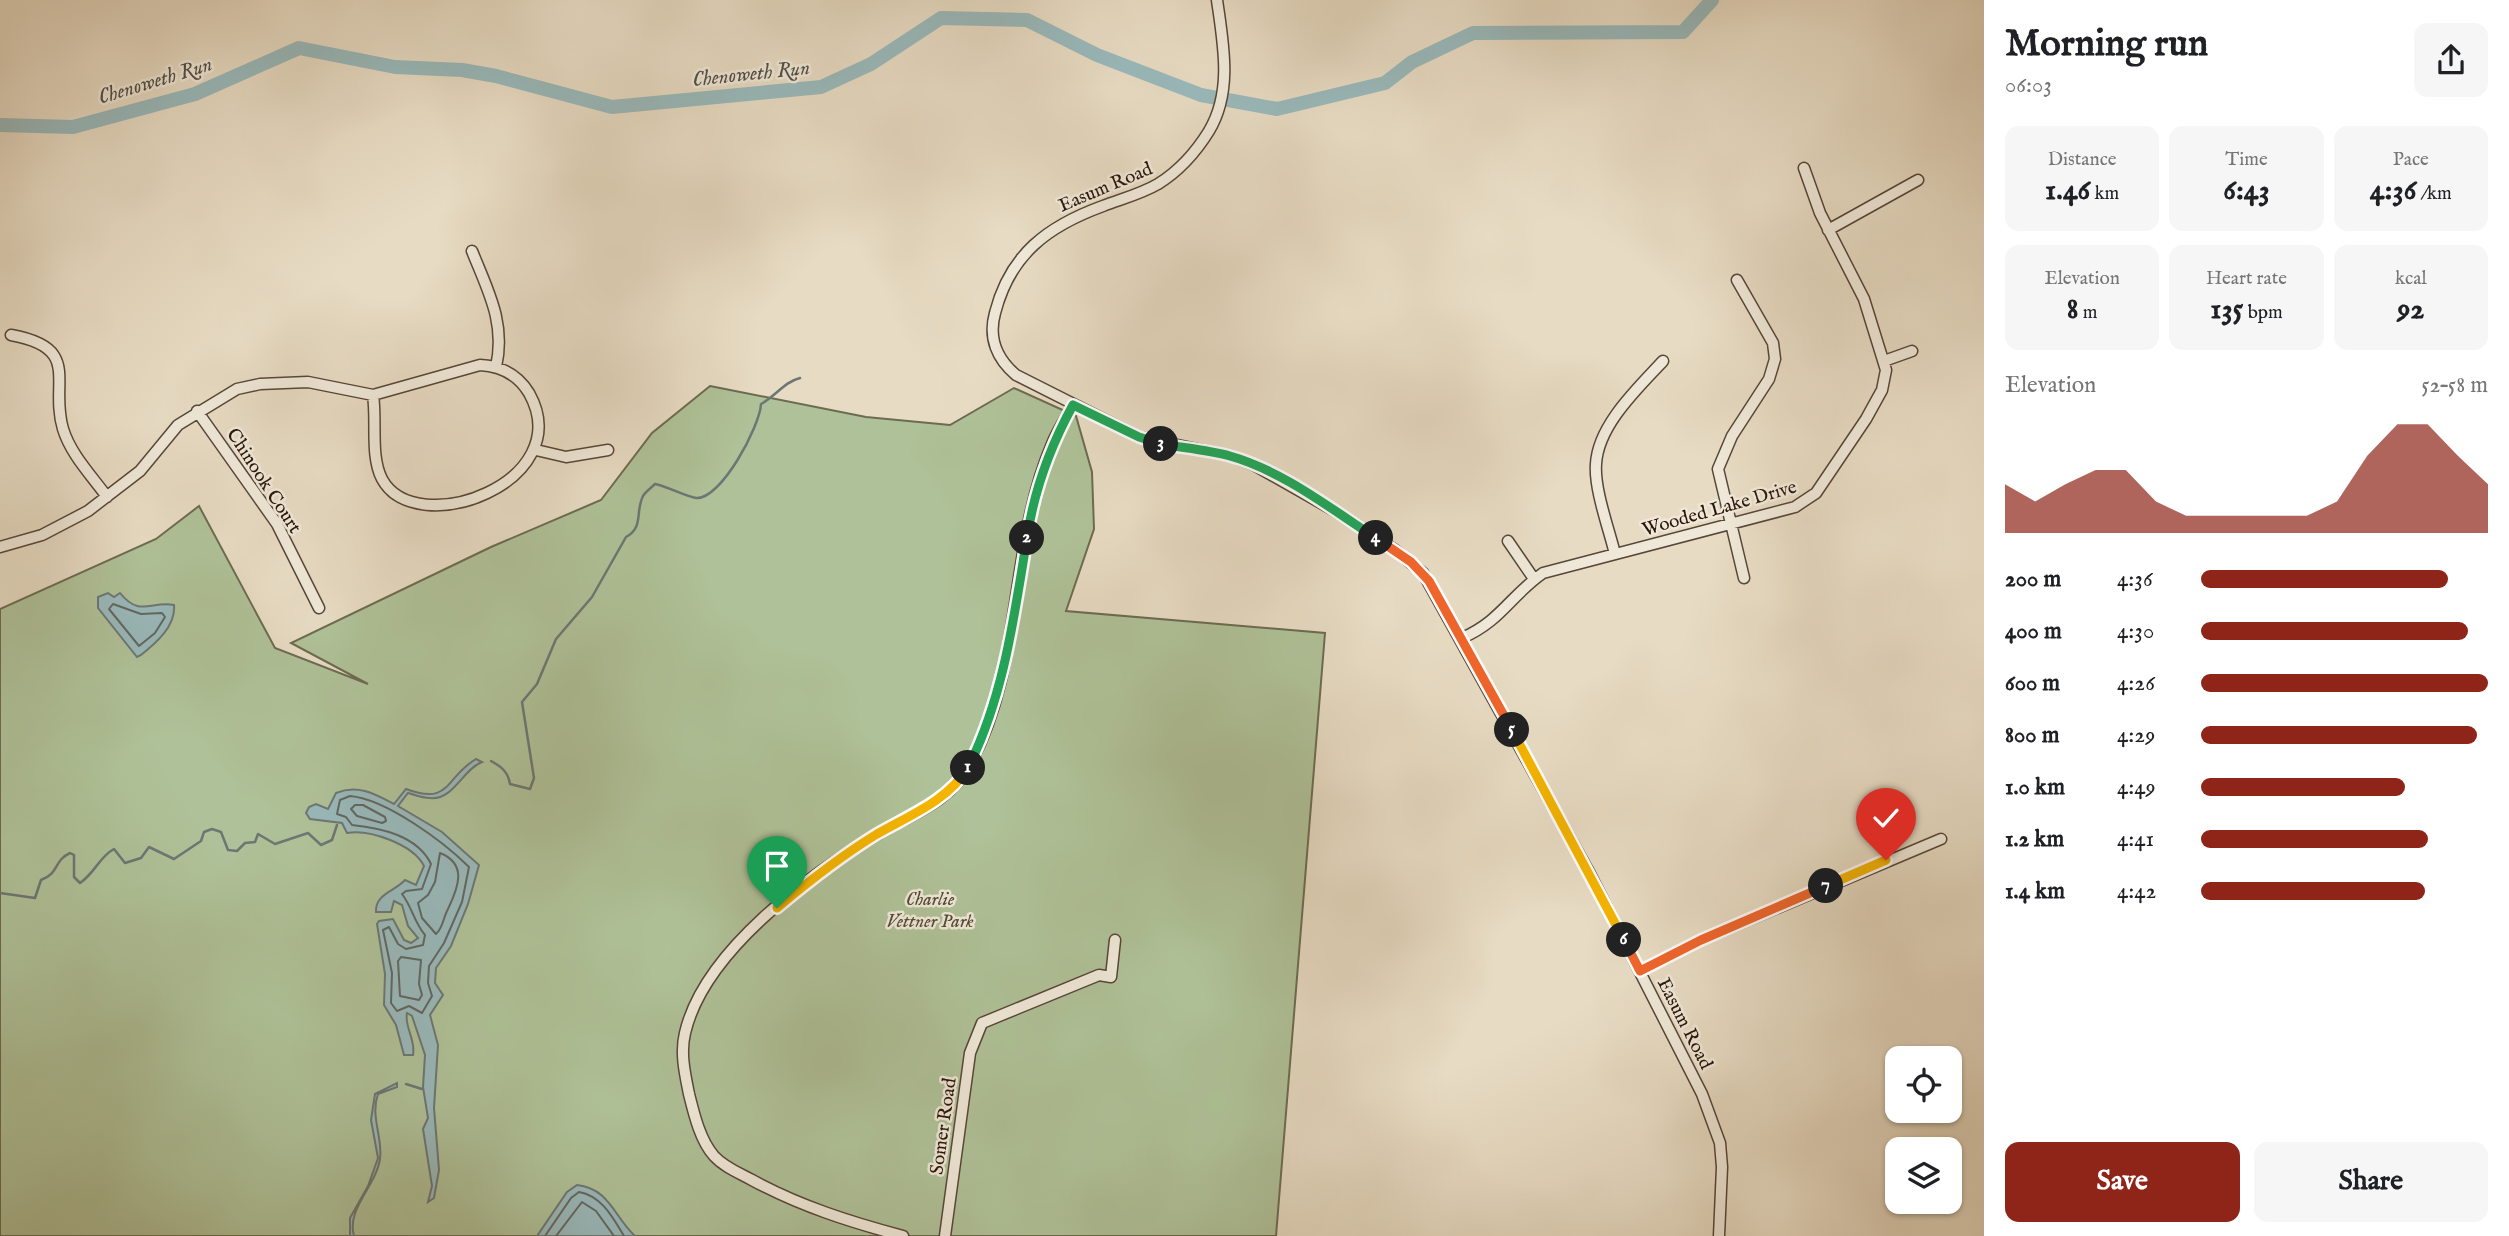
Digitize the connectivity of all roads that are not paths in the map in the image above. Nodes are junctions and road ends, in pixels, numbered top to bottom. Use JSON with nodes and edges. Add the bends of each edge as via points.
{"nodes":[{"id":1,"x":1217,"y":0,"type":"edge"},
{"id":2,"x":1804,"y":167,"type":"dead end"},
{"id":3,"x":1918,"y":180,"type":"dead end"},
{"id":4,"x":1828,"y":230,"type":"junction"},
{"id":5,"x":472,"y":251,"type":"dead end"},
{"id":6,"x":1737,"y":280,"type":"dead end"},
{"id":7,"x":11,"y":335,"type":"dead end"},
{"id":8,"x":1913,"y":351,"type":"dead end"},
{"id":9,"x":1663,"y":361,"type":"dead end"},
{"id":10,"x":1884,"y":361,"type":"junction"},
{"id":11,"x":496,"y":367,"type":"junction"},
{"id":12,"x":373,"y":395,"type":"junction"},
{"id":13,"x":1073,"y":405,"type":"junction"},
{"id":14,"x":197,"y":411,"type":"junction"},
{"id":15,"x":536,"y":450,"type":"junction"},
{"id":16,"x":608,"y":450,"type":"dead end"},
{"id":17,"x":107,"y":497,"type":"junction"},
{"id":18,"x":1730,"y":524,"type":"junction"},
{"id":19,"x":1508,"y":541,"type":"dead end"},
{"id":20,"x":0,"y":547,"type":"edge"},
{"id":21,"x":1615,"y":554,"type":"junction"},
{"id":22,"x":1744,"y":578,"type":"dead end"},
{"id":23,"x":1534,"y":579,"type":"junction"},
{"id":24,"x":319,"y":608,"type":"dead end"},
{"id":25,"x":1462,"y":638,"type":"junction"},
{"id":26,"x":1941,"y":839,"type":"dead end"},
{"id":27,"x":1115,"y":940,"type":"dead end"},
{"id":28,"x":1640,"y":971,"type":"junction"},
{"id":29,"x":903,"y":1236,"type":"edge"},
{"id":30,"x":945,"y":1236,"type":"edge"},
{"id":31,"x":1719,"y":1236,"type":"edge"}],
"edges":[{"from":1,"to":13,"type":"street","name":"Easum Road","via":[[1225,61],[1223,93],[1197,149],[1169,177],[1143,192],[1073,217],[1049,231],[1026,253],[1005,287],[992,327],[998,354],[1016,375]]},
{"from":2,"to":4,"type":"street","name":"Wooded Lake Drive"},
{"from":3,"to":4,"type":"street"},
{"from":4,"to":10,"type":"street","name":"Wooded Lake Drive","via":[[1864,299]]},
{"from":5,"to":11,"type":"street","via":[[498,315],[501,339]]},
{"from":6,"to":18,"type":"street","via":[[1773,343],[1775,359],[1769,379],[1720,460]]},
{"from":7,"to":17,"type":"street","via":[[36,341],[55,359],[61,376],[60,414],[68,442]]},
{"from":8,"to":10,"type":"street"},
{"from":9,"to":21,"type":"street","via":[[1608,428],[1597,455],[1596,471]]},
{"from":10,"to":18,"type":"street","name":"Wooded Lake Drive","via":[[1882,390],[1816,492],[1796,507]]},
{"from":11,"to":12,"type":"street","via":[[480,365]]},
{"from":11,"to":15,"type":"street","via":[[514,376],[531,398],[538,424]]},
{"from":12,"to":14,"type":"street","via":[[320,383],[260,384],[237,389]]},
{"from":12,"to":15,"type":"street","via":[[378,469],[387,486],[408,501],[450,504],[478,497],[506,481]]},
{"from":13,"to":25,"type":"street","name":"Easum Road","via":[[1139,437],[1241,460],[1308,494],[1411,562],[1429,581]]},
{"from":13,"to":29,"type":"street","via":[[1052,443],[1037,489],[1014,626],[999,686],[967,770],[939,799],[812,878],[743,938],[704,989],[684,1035],[683,1060],[692,1107],[714,1155],[736,1172],[802,1205]]},
{"from":14,"to":17,"type":"street","via":[[178,425],[140,471]]},
{"from":14,"to":24,"type":"street","name":"Chinook Court","via":[[277,524]]},
{"from":15,"to":16,"type":"street","via":[[566,457]]},
{"from":17,"to":20,"type":"street","via":[[59,528]]},
{"from":18,"to":21,"type":"street","name":"Wooded Lake Drive"},
{"from":18,"to":22,"type":"street"},
{"from":19,"to":23,"type":"street"},
{"from":21,"to":23,"type":"street","name":"Wooded Lake Drive"},
{"from":23,"to":25,"type":"street","name":"Wooded Lake Drive","via":[[1497,618]]},
{"from":25,"to":28,"type":"street","name":"Easum Road"},
{"from":26,"to":28,"type":"street","via":[[1725,929]]},
{"from":27,"to":30,"type":"street","name":"Somer Road","via":[[1111,977],[1099,975],[982,1023],[970,1054]]},
{"from":28,"to":31,"type":"street","name":"Easum Road","via":[[1717,1131],[1722,1167]]}]}
